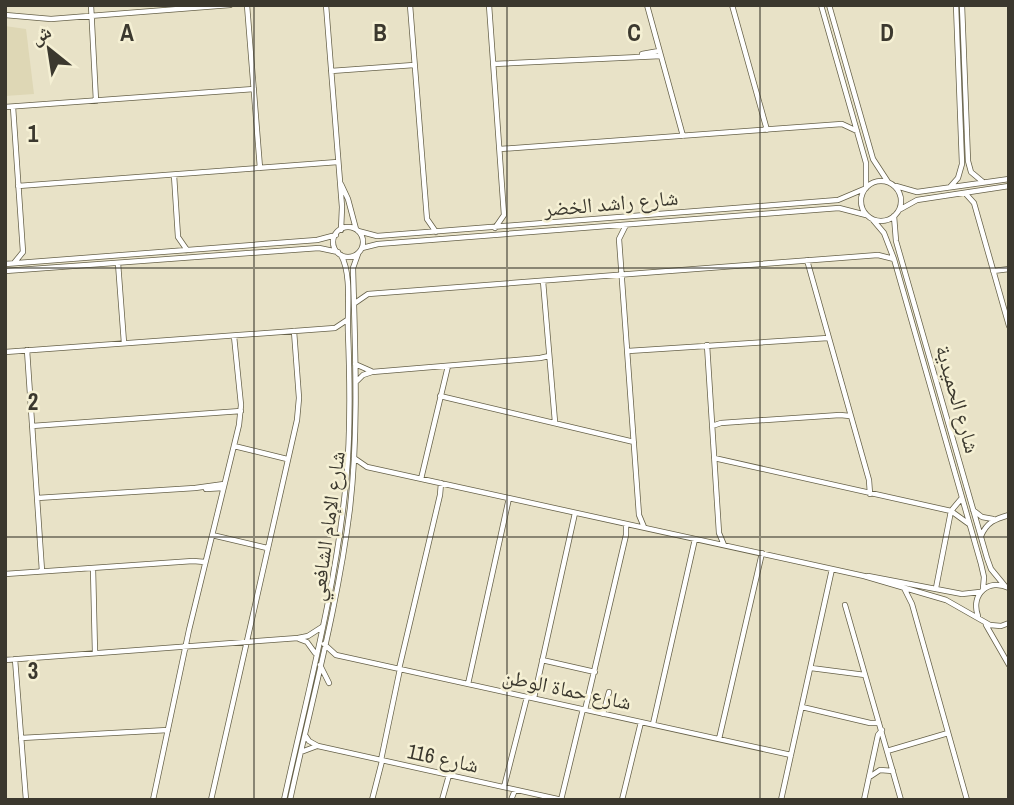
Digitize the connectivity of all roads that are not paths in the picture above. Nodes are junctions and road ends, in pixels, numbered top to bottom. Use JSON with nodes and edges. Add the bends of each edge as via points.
{"nodes":[{"id":1,"x":90,"y":5,"type":"edge"},
{"id":2,"x":230,"y":5,"type":"edge"},
{"id":3,"x":247,"y":5,"type":"edge"},
{"id":4,"x":326,"y":5,"type":"edge"},
{"id":5,"x":410,"y":5,"type":"edge"},
{"id":6,"x":489,"y":5,"type":"edge"},
{"id":7,"x":647,"y":5,"type":"edge"},
{"id":8,"x":732,"y":5,"type":"edge"},
{"id":9,"x":821,"y":5,"type":"edge"},
{"id":10,"x":829,"y":5,"type":"edge"},
{"id":11,"x":956,"y":5,"type":"edge"},
{"id":12,"x":962,"y":5,"type":"edge"},
{"id":13,"x":5,"y":15,"type":"edge"},
{"id":14,"x":91,"y":16,"type":"junction"},
{"id":15,"x":660,"y":54,"type":"junction"},
{"id":16,"x":414,"y":65,"type":"junction"},
{"id":17,"x":494,"y":66,"type":"junction"},
{"id":18,"x":331,"y":71,"type":"junction"},
{"id":19,"x":254,"y":89,"type":"junction"},
{"id":20,"x":97,"y":101,"type":"junction"},
{"id":21,"x":5,"y":107,"type":"edge"},
{"id":22,"x":13,"y":107,"type":"junction"},
{"id":23,"x":851,"y":112,"type":"junction"},
{"id":24,"x":963,"y":118,"type":"junction"},
{"id":25,"x":842,"y":124,"type":"junction"},
{"id":26,"x":767,"y":130,"type":"junction"},
{"id":27,"x":857,"y":131,"type":"junction"},
{"id":28,"x":683,"y":136,"type":"junction"},
{"id":29,"x":500,"y":149,"type":"junction"},
{"id":30,"x":338,"y":162,"type":"junction"},
{"id":31,"x":260,"y":168,"type":"junction"},
{"id":32,"x":174,"y":175,"type":"junction"},
{"id":33,"x":339,"y":176,"type":"junction"},
{"id":34,"x":1009,"y":179,"type":"edge"},
{"id":35,"x":983,"y":182,"type":"junction"},
{"id":36,"x":891,"y":184,"type":"junction"},
{"id":37,"x":18,"y":186,"type":"junction"},
{"id":38,"x":1009,"y":186,"type":"edge"},
{"id":39,"x":950,"y":187,"type":"junction"},
{"id":40,"x":865,"y":189,"type":"junction"},
{"id":41,"x":981,"y":190,"type":"junction"},
{"id":42,"x":965,"y":193,"type":"junction"},
{"id":43,"x":974,"y":203,"type":"junction"},
{"id":44,"x":899,"y":210,"type":"junction"},
{"id":45,"x":504,"y":215,"type":"junction"},
{"id":46,"x":866,"y":215,"type":"junction"},
{"id":47,"x":894,"y":216,"type":"junction"},
{"id":48,"x":427,"y":219,"type":"junction"},
{"id":49,"x":873,"y":219,"type":"junction"},
{"id":50,"x":626,"y":225,"type":"junction"},
{"id":51,"x":609,"y":226,"type":"junction"},
{"id":52,"x":514,"y":227,"type":"junction"},
{"id":53,"x":495,"y":228,"type":"junction"},
{"id":54,"x":341,"y":230,"type":"junction"},
{"id":55,"x":357,"y":231,"type":"junction"},
{"id":56,"x":437,"y":232,"type":"junction"},
{"id":57,"x":418,"y":233,"type":"junction"},
{"id":58,"x":336,"y":235,"type":"junction"},
{"id":59,"x":178,"y":237,"type":"junction"},
{"id":60,"x":619,"y":239,"type":"junction"},
{"id":61,"x":888,"y":241,"type":"junction"},
{"id":62,"x":362,"y":248,"type":"junction"},
{"id":63,"x":187,"y":250,"type":"junction"},
{"id":64,"x":23,"y":251,"type":"junction"},
{"id":65,"x":170,"y":252,"type":"junction"},
{"id":66,"x":339,"y":253,"type":"junction"},
{"id":67,"x":358,"y":254,"type":"junction"},
{"id":68,"x":878,"y":255,"type":"junction"},
{"id":69,"x":894,"y":259,"type":"junction"},
{"id":70,"x":807,"y":260,"type":"junction"},
{"id":71,"x":33,"y":262,"type":"junction"},
{"id":72,"x":118,"y":263,"type":"junction"},
{"id":73,"x":5,"y":264,"type":"edge"},
{"id":74,"x":13,"y":264,"type":"junction"},
{"id":75,"x":1009,"y":270,"type":"edge"},
{"id":76,"x":5,"y":271,"type":"edge"},
{"id":77,"x":994,"y":272,"type":"junction"},
{"id":78,"x":622,"y":275,"type":"junction"},
{"id":79,"x":544,"y":281,"type":"junction"},
{"id":80,"x":354,"y":286,"type":"junction"},
{"id":81,"x":368,"y":293,"type":"junction"},
{"id":82,"x":355,"y":303,"type":"junction"},
{"id":83,"x":348,"y":319,"type":"junction"},
{"id":84,"x":1009,"y":326,"type":"edge"},
{"id":85,"x":335,"y":328,"type":"junction"},
{"id":86,"x":294,"y":331,"type":"junction"},
{"id":87,"x":234,"y":335,"type":"junction"},
{"id":88,"x":348,"y":336,"type":"junction"},
{"id":89,"x":828,"y":336,"type":"junction"},
{"id":90,"x":124,"y":343,"type":"junction"},
{"id":91,"x":705,"y":345,"type":"junction"},
{"id":92,"x":27,"y":350,"type":"junction"},
{"id":93,"x":628,"y":351,"type":"junction"},
{"id":94,"x":5,"y":352,"type":"edge"},
{"id":95,"x":549,"y":358,"type":"junction"},
{"id":96,"x":355,"y":364,"type":"junction"},
{"id":97,"x":446,"y":366,"type":"junction"},
{"id":98,"x":372,"y":372,"type":"junction"},
{"id":99,"x":356,"y":382,"type":"junction"},
{"id":100,"x":440,"y":398,"type":"junction"},
{"id":101,"x":241,"y":411,"type":"junction"},
{"id":102,"x":849,"y":414,"type":"junction"},
{"id":103,"x":555,"y":422,"type":"junction"},
{"id":104,"x":712,"y":424,"type":"junction"},
{"id":105,"x":32,"y":426,"type":"junction"},
{"id":106,"x":634,"y":440,"type":"junction"},
{"id":107,"x":234,"y":446,"type":"junction"},
{"id":108,"x":288,"y":458,"type":"junction"},
{"id":109,"x":354,"y":458,"type":"junction"},
{"id":110,"x":714,"y":460,"type":"junction"},
{"id":111,"x":367,"y":467,"type":"junction"},
{"id":112,"x":353,"y":474,"type":"junction"},
{"id":113,"x":422,"y":479,"type":"junction"},
{"id":114,"x":443,"y":484,"type":"junction"},
{"id":115,"x":224,"y":486,"type":"junction"},
{"id":116,"x":870,"y":494,"type":"junction"},
{"id":117,"x":509,"y":498,"type":"junction"},
{"id":118,"x":962,"y":498,"type":"junction"},
{"id":119,"x":37,"y":500,"type":"junction"},
{"id":120,"x":951,"y":510,"type":"junction"},
{"id":121,"x":973,"y":510,"type":"junction"},
{"id":122,"x":575,"y":513,"type":"junction"},
{"id":123,"x":639,"y":515,"type":"junction"},
{"id":124,"x":1009,"y":515,"type":"edge"},
{"id":125,"x":994,"y":520,"type":"junction"},
{"id":126,"x":969,"y":524,"type":"junction"},
{"id":127,"x":631,"y":525,"type":"junction"},
{"id":128,"x":644,"y":528,"type":"junction"},
{"id":129,"x":719,"y":533,"type":"junction"},
{"id":130,"x":212,"y":535,"type":"junction"},
{"id":131,"x":981,"y":537,"type":"junction"},
{"id":132,"x":695,"y":539,"type":"junction"},
{"id":133,"x":716,"y":544,"type":"junction"},
{"id":134,"x":724,"y":545,"type":"junction"},
{"id":135,"x":969,"y":547,"type":"dead end"},
{"id":136,"x":267,"y":548,"type":"junction"},
{"id":137,"x":978,"y":553,"type":"junction"},
{"id":138,"x":762,"y":554,"type":"junction"},
{"id":139,"x":205,"y":562,"type":"junction"},
{"id":140,"x":91,"y":568,"type":"junction"},
{"id":141,"x":834,"y":569,"type":"junction"},
{"id":142,"x":42,"y":572,"type":"junction"},
{"id":143,"x":5,"y":574,"type":"edge"},
{"id":144,"x":864,"y":576,"type":"junction"},
{"id":145,"x":1007,"y":587,"type":"edge"},
{"id":146,"x":904,"y":588,"type":"junction"},
{"id":147,"x":936,"y":588,"type":"junction"},
{"id":148,"x":981,"y":591,"type":"junction"},
{"id":149,"x":921,"y":592,"type":"junction"},
{"id":150,"x":912,"y":604,"type":"junction"},
{"id":151,"x":845,"y":605,"type":"dead end"},
{"id":152,"x":982,"y":620,"type":"junction"},
{"id":153,"x":1009,"y":623,"type":"edge"},
{"id":154,"x":322,"y":627,"type":"junction"},
{"id":155,"x":298,"y":638,"type":"junction"},
{"id":156,"x":246,"y":642,"type":"junction"},
{"id":157,"x":324,"y":644,"type":"junction"},
{"id":158,"x":186,"y":647,"type":"junction"},
{"id":159,"x":97,"y":653,"type":"junction"},
{"id":160,"x":316,"y":655,"type":"junction"},
{"id":161,"x":336,"y":655,"type":"junction"},
{"id":162,"x":15,"y":659,"type":"junction"},
{"id":163,"x":5,"y":660,"type":"edge"},
{"id":164,"x":542,"y":660,"type":"junction"},
{"id":165,"x":320,"y":663,"type":"junction"},
{"id":166,"x":1009,"y":664,"type":"edge"},
{"id":167,"x":812,"y":666,"type":"junction"},
{"id":168,"x":401,"y":669,"type":"junction"},
{"id":169,"x":595,"y":672,"type":"junction"},
{"id":170,"x":865,"y":675,"type":"junction"},
{"id":171,"x":329,"y":683,"type":"dead end"},
{"id":172,"x":468,"y":684,"type":"junction"},
{"id":173,"x":610,"y":692,"type":"dead end"},
{"id":174,"x":525,"y":696,"type":"junction"},
{"id":175,"x":534,"y":698,"type":"junction"},
{"id":176,"x":802,"y":708,"type":"junction"},
{"id":177,"x":586,"y":710,"type":"junction"},
{"id":178,"x":603,"y":713,"type":"junction"},
{"id":179,"x":639,"y":721,"type":"junction"},
{"id":180,"x":880,"y":723,"type":"junction"},
{"id":181,"x":653,"y":724,"type":"junction"},
{"id":182,"x":167,"y":730,"type":"junction"},
{"id":183,"x":882,"y":730,"type":"junction"},
{"id":184,"x":948,"y":733,"type":"junction"},
{"id":185,"x":305,"y":734,"type":"junction"},
{"id":186,"x":21,"y":738,"type":"junction"},
{"id":187,"x":719,"y":739,"type":"junction"},
{"id":188,"x":318,"y":746,"type":"junction"},
{"id":189,"x":887,"y":751,"type":"junction"},
{"id":190,"x":301,"y":752,"type":"junction"},
{"id":191,"x":791,"y":755,"type":"junction"},
{"id":192,"x":381,"y":761,"type":"junction"},
{"id":193,"x":893,"y":771,"type":"junction"},
{"id":194,"x":447,"y":775,"type":"junction"},
{"id":195,"x":868,"y":780,"type":"junction"},
{"id":196,"x":510,"y":788,"type":"junction"},
{"id":197,"x":511,"y":799,"type":"edge"},
{"id":198,"x":26,"y":800,"type":"edge"},
{"id":199,"x":153,"y":800,"type":"edge"},
{"id":200,"x":211,"y":800,"type":"edge"},
{"id":201,"x":284,"y":800,"type":"edge"},
{"id":202,"x":290,"y":800,"type":"edge"},
{"id":203,"x":372,"y":800,"type":"edge"},
{"id":204,"x":442,"y":800,"type":"edge"},
{"id":205,"x":562,"y":800,"type":"edge"},
{"id":206,"x":622,"y":800,"type":"edge"},
{"id":207,"x":781,"y":800,"type":"edge"},
{"id":208,"x":864,"y":800,"type":"edge"},
{"id":209,"x":901,"y":800,"type":"edge"},
{"id":210,"x":967,"y":800,"type":"edge"}],
"edges":[{"from":1,"to":14,"type":"street"},
{"from":2,"to":14,"type":"street"},
{"from":3,"to":19,"type":"street"},
{"from":4,"to":18,"type":"street"},
{"from":5,"to":16,"type":"street"},
{"from":6,"to":17,"type":"street"},
{"from":7,"to":15,"type":"street"},
{"from":8,"to":26,"type":"street"},
{"from":9,"to":23,"type":"street"},
{"from":10,"to":36,"type":"street","via":[[873,159]]},
{"from":11,"to":24,"type":"street"},
{"from":12,"to":24,"type":"street"},
{"from":13,"to":14,"type":"street","via":[[39,19]]},
{"from":14,"to":20,"type":"street"},
{"from":15,"to":17,"type":"street"},
{"from":15,"to":28,"type":"street"},
{"from":16,"to":18,"type":"street"},
{"from":16,"to":48,"type":"street"},
{"from":17,"to":29,"type":"street"},
{"from":18,"to":30,"type":"street"},
{"from":19,"to":20,"type":"street"},
{"from":19,"to":31,"type":"street"},
{"from":20,"to":22,"type":"street"},
{"from":21,"to":22,"type":"street"},
{"from":22,"to":37,"type":"street"},
{"from":23,"to":25,"type":"street"},
{"from":23,"to":27,"type":"street"},
{"from":24,"to":35,"type":"street","via":[[968,165]]},
{"from":24,"to":39,"type":"street","via":[[961,168]]},
{"from":25,"to":26,"type":"street"},
{"from":25,"to":27,"type":"street"},
{"from":26,"to":28,"type":"street"},
{"from":27,"to":40,"type":"street","via":[[867,169]]},
{"from":28,"to":29,"type":"street"},
{"from":29,"to":45,"type":"street"},
{"from":30,"to":31,"type":"street"},
{"from":30,"to":33,"type":"street"},
{"from":31,"to":32,"type":"street"},
{"from":32,"to":37,"type":"street"},
{"from":32,"to":59,"type":"street"},
{"from":33,"to":54,"type":"street"},
{"from":33,"to":55,"type":"street"},
{"from":34,"to":35,"type":"street"},
{"from":35,"to":39,"type":"street"},
{"from":36,"to":39,"type":"street","via":[[917,191]]},
{"from":36,"to":40,"type":"street","via":[[878,181]]},
{"from":36,"to":44,"type":"street","via":[[900,197]]},
{"from":37,"to":64,"type":"street"},
{"from":38,"to":41,"type":"street"},
{"from":40,"to":46,"type":"street","via":[[861,205]]},
{"from":40,"to":52,"type":"street","name":"شارع راشد الخضر","via":[[838,200]]},
{"from":41,"to":42,"type":"street"},
{"from":41,"to":43,"type":"street"},
{"from":42,"to":43,"type":"street"},
{"from":42,"to":44,"type":"street","via":[[917,200]]},
{"from":43,"to":77,"type":"street"},
{"from":44,"to":47,"type":"street"},
{"from":45,"to":52,"type":"street"},
{"from":45,"to":53,"type":"street"},
{"from":46,"to":49,"type":"street"},
{"from":46,"to":50,"type":"street","name":"شارع راشد الخضر","via":[[839,208]]},
{"from":47,"to":49,"type":"street","via":[[884,221]]},
{"from":47,"to":121,"type":"street","name":"شارع الحميدية","via":[[896,241]]},
{"from":48,"to":56,"type":"street"},
{"from":48,"to":57,"type":"street"},
{"from":49,"to":61,"type":"street","name":"شارع الحميدية"},
{"from":50,"to":51,"type":"street","name":"شارع راشد الخضر"},
{"from":50,"to":60,"type":"street"},
{"from":51,"to":60,"type":"street"},
{"from":51,"to":62,"type":"street","name":"شارع راشد الخضر"},
{"from":52,"to":53,"type":"street","name":"شارع راشد الخضر"},
{"from":53,"to":56,"type":"street","name":"شارع راشد الخضر"},
{"from":54,"to":55,"type":"street"},
{"from":54,"to":58,"type":"street"},
{"from":55,"to":57,"type":"street","name":"شارع راشد الخضر","via":[[377,236]]},
{"from":55,"to":62,"type":"street"},
{"from":56,"to":57,"type":"street","name":"شارع راشد الخضر"},
{"from":58,"to":63,"type":"street"},
{"from":58,"to":66,"type":"street","via":[[334,246]]},
{"from":59,"to":63,"type":"street"},
{"from":59,"to":65,"type":"street"},
{"from":60,"to":78,"type":"street"},
{"from":61,"to":68,"type":"street"},
{"from":61,"to":69,"type":"street","name":"شارع الحميدية"},
{"from":62,"to":67,"type":"street"},
{"from":63,"to":65,"type":"street"},
{"from":64,"to":71,"type":"street"},
{"from":64,"to":74,"type":"street"},
{"from":65,"to":71,"type":"street"},
{"from":66,"to":67,"type":"street"},
{"from":66,"to":72,"type":"street","via":[[319,248]]},
{"from":66,"to":83,"type":"street","name":"شارع الإمام الشافعي","via":[[346,268]]},
{"from":67,"to":80,"type":"street","name":"شارع الإمام الشافعي"},
{"from":68,"to":69,"type":"street"},
{"from":68,"to":70,"type":"street"},
{"from":69,"to":118,"type":"street","name":"شارع الحميدية"},
{"from":70,"to":78,"type":"street"},
{"from":70,"to":89,"type":"street"},
{"from":71,"to":74,"type":"street"},
{"from":72,"to":76,"type":"street"},
{"from":72,"to":90,"type":"street"},
{"from":73,"to":74,"type":"street"},
{"from":75,"to":77,"type":"street"},
{"from":77,"to":84,"type":"street"},
{"from":78,"to":79,"type":"street"},
{"from":78,"to":93,"type":"street"},
{"from":79,"to":81,"type":"street"},
{"from":79,"to":95,"type":"street"},
{"from":80,"to":81,"type":"street"},
{"from":80,"to":82,"type":"street","name":"شارع الإمام الشافعي"},
{"from":81,"to":82,"type":"street"},
{"from":82,"to":96,"type":"street","name":"شارع الإمام الشافعي"},
{"from":83,"to":85,"type":"street"},
{"from":83,"to":88,"type":"street","name":"شارع الإمام الشافعي"},
{"from":85,"to":86,"type":"street"},
{"from":85,"to":88,"type":"street"},
{"from":86,"to":87,"type":"street"},
{"from":86,"to":108,"type":"street","via":[[299,405]]},
{"from":87,"to":90,"type":"street"},
{"from":87,"to":101,"type":"street"},
{"from":88,"to":154,"type":"street","name":"شارع الإمام الشافعي","via":[[346,483]]},
{"from":89,"to":91,"type":"street"},
{"from":89,"to":102,"type":"street"},
{"from":90,"to":92,"type":"street"},
{"from":91,"to":93,"type":"street"},
{"from":91,"to":104,"type":"street"},
{"from":92,"to":94,"type":"street"},
{"from":92,"to":105,"type":"street"},
{"from":93,"to":106,"type":"street"},
{"from":95,"to":97,"type":"street"},
{"from":95,"to":103,"type":"street"},
{"from":96,"to":98,"type":"street"},
{"from":96,"to":99,"type":"street","name":"شارع الإمام الشافعي"},
{"from":97,"to":98,"type":"street"},
{"from":97,"to":100,"type":"street"},
{"from":98,"to":99,"type":"street"},
{"from":99,"to":109,"type":"street","name":"شارع الإمام الشافعي"},
{"from":100,"to":103,"type":"street"},
{"from":100,"to":113,"type":"street"},
{"from":101,"to":105,"type":"street"},
{"from":101,"to":107,"type":"street"},
{"from":102,"to":104,"type":"street"},
{"from":102,"to":116,"type":"street"},
{"from":103,"to":106,"type":"street"},
{"from":104,"to":110,"type":"street"},
{"from":105,"to":119,"type":"street"},
{"from":106,"to":123,"type":"street"},
{"from":107,"to":108,"type":"street"},
{"from":107,"to":115,"type":"street"},
{"from":108,"to":136,"type":"street"},
{"from":109,"to":111,"type":"street"},
{"from":109,"to":112,"type":"street","name":"شارع الإمام الشافعي"},
{"from":110,"to":116,"type":"street"},
{"from":110,"to":129,"type":"street"},
{"from":111,"to":112,"type":"street"},
{"from":111,"to":113,"type":"street"},
{"from":112,"to":157,"type":"street","name":"شارع الإمام الشافعي"},
{"from":113,"to":114,"type":"street"},
{"from":114,"to":117,"type":"street"},
{"from":114,"to":168,"type":"street"},
{"from":115,"to":119,"type":"street"},
{"from":115,"to":130,"type":"street"},
{"from":116,"to":120,"type":"street"},
{"from":117,"to":122,"type":"street"},
{"from":117,"to":172,"type":"street"},
{"from":118,"to":120,"type":"street"},
{"from":118,"to":126,"type":"street","name":"شارع الحميدية"},
{"from":119,"to":142,"type":"street"},
{"from":120,"to":126,"type":"street"},
{"from":120,"to":147,"type":"street"},
{"from":121,"to":125,"type":"street"},
{"from":121,"to":131,"type":"street","name":"شارع الحميدية"},
{"from":122,"to":127,"type":"street"},
{"from":122,"to":164,"type":"street"},
{"from":123,"to":127,"type":"street"},
{"from":123,"to":128,"type":"street"},
{"from":124,"to":125,"type":"street"},
{"from":125,"to":131,"type":"street"},
{"from":126,"to":137,"type":"street","name":"شارع الحميدية"},
{"from":127,"to":128,"type":"street"},
{"from":127,"to":169,"type":"street"},
{"from":128,"to":132,"type":"street"},
{"from":129,"to":133,"type":"street"},
{"from":129,"to":134,"type":"street"},
{"from":130,"to":136,"type":"street"},
{"from":130,"to":139,"type":"street"},
{"from":131,"to":145,"type":"street","name":"شارع الحميدية","via":[[991,569]]},
{"from":132,"to":133,"type":"street"},
{"from":132,"to":181,"type":"street"},
{"from":133,"to":134,"type":"street"},
{"from":134,"to":138,"type":"street"},
{"from":135,"to":137,"type":"street"},
{"from":136,"to":156,"type":"street"},
{"from":137,"to":148,"type":"street","name":"شارع الحميدية"},
{"from":138,"to":141,"type":"street"},
{"from":138,"to":187,"type":"street"},
{"from":139,"to":140,"type":"street"},
{"from":139,"to":158,"type":"street"},
{"from":140,"to":142,"type":"street"},
{"from":140,"to":159,"type":"street"},
{"from":141,"to":144,"type":"street"},
{"from":141,"to":167,"type":"street"},
{"from":142,"to":143,"type":"street"},
{"from":144,"to":146,"type":"street"},
{"from":144,"to":147,"type":"street"},
{"from":145,"to":148,"type":"street","via":[[995,584]]},
{"from":146,"to":149,"type":"street"},
{"from":146,"to":150,"type":"street"},
{"from":147,"to":148,"type":"street","via":[[962,594]]},
{"from":148,"to":152,"type":"street","name":"شارع الحميدية","via":[[975,606]]},
{"from":149,"to":150,"type":"street"},
{"from":149,"to":152,"type":"street"},
{"from":150,"to":184,"type":"street"},
{"from":151,"to":170,"type":"street"},
{"from":152,"to":153,"type":"street","via":[[997,626]]},
{"from":152,"to":166,"type":"street"},
{"from":154,"to":155,"type":"street"},
{"from":154,"to":160,"type":"street","name":"شارع الإمام الشافعي"},
{"from":155,"to":156,"type":"street"},
{"from":155,"to":160,"type":"street"},
{"from":156,"to":158,"type":"street"},
{"from":156,"to":200,"type":"street"},
{"from":157,"to":161,"type":"street"},
{"from":157,"to":165,"type":"street","name":"شارع الإمام الشافعي"},
{"from":158,"to":159,"type":"street"},
{"from":158,"to":182,"type":"street"},
{"from":159,"to":162,"type":"street"},
{"from":160,"to":201,"type":"street","name":"شارع الإمام الشافعي"},
{"from":161,"to":165,"type":"street"},
{"from":161,"to":168,"type":"street","name":"شارع حماة الوطن"},
{"from":162,"to":163,"type":"street"},
{"from":162,"to":186,"type":"street"},
{"from":164,"to":169,"type":"street"},
{"from":164,"to":175,"type":"street"},
{"from":165,"to":171,"type":"street"},
{"from":165,"to":185,"type":"street","name":"شارع الإمام الشافعي"},
{"from":167,"to":170,"type":"street"},
{"from":167,"to":176,"type":"street"},
{"from":168,"to":172,"type":"street","name":"شارع حماة الوطن"},
{"from":168,"to":192,"type":"street"},
{"from":169,"to":177,"type":"street"},
{"from":170,"to":180,"type":"street"},
{"from":172,"to":174,"type":"street","name":"شارع حماة الوطن"},
{"from":173,"to":178,"type":"street"},
{"from":174,"to":175,"type":"street","name":"شارع حماة الوطن"},
{"from":174,"to":196,"type":"street","via":[[508,777]]},
{"from":175,"to":177,"type":"street","name":"شارع حماة الوطن"},
{"from":176,"to":180,"type":"street"},
{"from":176,"to":191,"type":"street"},
{"from":177,"to":178,"type":"street","name":"شارع حماة الوطن"},
{"from":177,"to":205,"type":"street"},
{"from":178,"to":179,"type":"street","name":"شارع حماة الوطن"},
{"from":179,"to":181,"type":"street","name":"شارع حماة الوطن"},
{"from":179,"to":206,"type":"street"},
{"from":180,"to":183,"type":"street"},
{"from":181,"to":187,"type":"street","name":"شارع حماة الوطن"},
{"from":182,"to":186,"type":"street"},
{"from":182,"to":199,"type":"street"},
{"from":183,"to":189,"type":"street"},
{"from":183,"to":195,"type":"street"},
{"from":184,"to":189,"type":"street"},
{"from":184,"to":210,"type":"street"},
{"from":185,"to":188,"type":"street","name":"شارع 116"},
{"from":185,"to":190,"type":"street","name":"شارع الإمام الشافعي"},
{"from":186,"to":198,"type":"street"},
{"from":187,"to":191,"type":"street","name":"شارع حماة الوطن"},
{"from":188,"to":190,"type":"street"},
{"from":188,"to":192,"type":"street","name":"شارع 116"},
{"from":189,"to":193,"type":"street"},
{"from":190,"to":202,"type":"street","name":"شارع الإمام الشافعي"},
{"from":191,"to":207,"type":"street"},
{"from":192,"to":194,"type":"street","name":"شارع 116"},
{"from":192,"to":203,"type":"street"},
{"from":193,"to":195,"type":"street","via":[[880,769]]},
{"from":193,"to":209,"type":"street"},
{"from":194,"to":196,"type":"street","name":"شارع 116"},
{"from":194,"to":204,"type":"street"},
{"from":195,"to":208,"type":"street"},
{"from":196,"to":197,"type":"street"},
{"from":196,"to":205,"type":"street","name":"شارع 116"}]}
